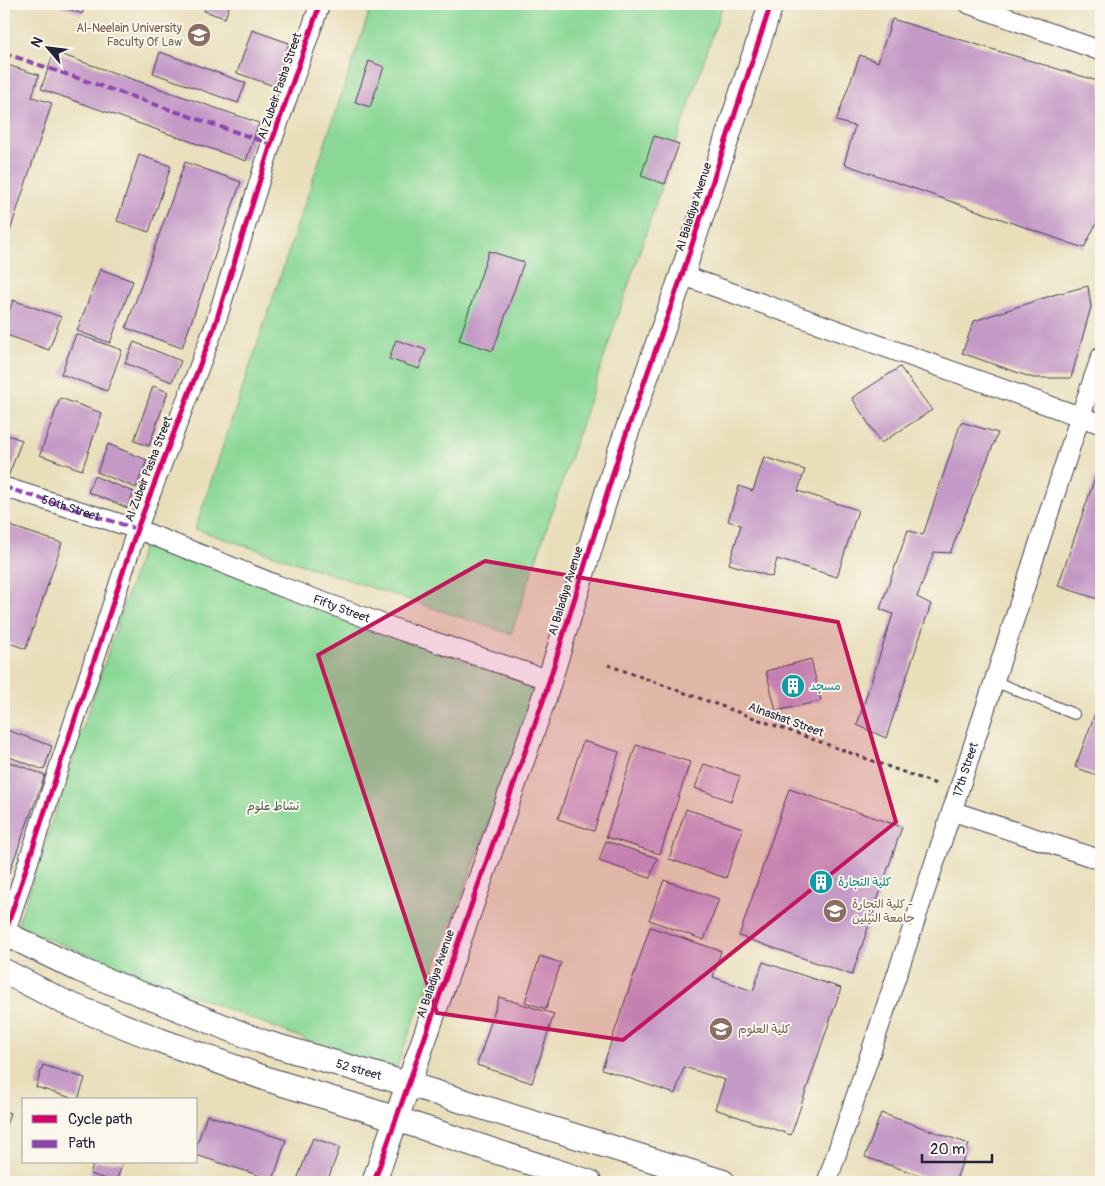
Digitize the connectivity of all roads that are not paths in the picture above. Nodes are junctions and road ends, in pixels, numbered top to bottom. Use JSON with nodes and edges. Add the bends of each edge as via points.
{"nodes":[{"id":1,"x":320,"y":4,"type":"edge"},
{"id":2,"x":770,"y":4,"type":"edge"},
{"id":3,"x":969,"y":4,"type":"edge"},
{"id":4,"x":1001,"y":9,"type":"edge"},
{"id":5,"x":1101,"y":51,"type":"edge"},
{"id":6,"x":682,"y":275,"type":"junction"},
{"id":7,"x":1101,"y":357,"type":"edge"},
{"id":8,"x":1080,"y":417,"type":"junction"},
{"id":9,"x":1101,"y":424,"type":"edge"},
{"id":10,"x":4,"y":487,"type":"edge"},
{"id":11,"x":137,"y":529,"type":"junction"},
{"id":12,"x":549,"y":680,"type":"junction"},
{"id":13,"x":994,"y":681,"type":"junction"},
{"id":14,"x":1074,"y":714,"type":"dead end"},
{"id":15,"x":952,"y":811,"type":"junction"},
{"id":16,"x":1101,"y":860,"type":"edge"},
{"id":17,"x":4,"y":937,"type":"edge"},
{"id":18,"x":4,"y":971,"type":"edge"},
{"id":19,"x":408,"y":1084,"type":"junction"},
{"id":20,"x":397,"y":1120,"type":"junction"},
{"id":21,"x":374,"y":1182,"type":"edge"},
{"id":22,"x":589,"y":1182,"type":"edge"},
{"id":23,"x":723,"y":1182,"type":"edge"},
{"id":24,"x":827,"y":1182,"type":"edge"}],
"edges":[{"from":1,"to":11,"type":"street","name":"Al Zubeir Pasha Street","via":[[271,144],[214,328]]},
{"from":2,"to":6,"type":"street","name":"Al Baladiya Avenue"},
{"from":3,"to":4,"type":"street"},
{"from":4,"to":5,"type":"street"},
{"from":6,"to":8,"type":"street"},
{"from":6,"to":12,"type":"street","name":"Al Baladiya Avenue","via":[[619,454]]},
{"from":7,"to":8,"type":"street","name":"17th Street"},
{"from":8,"to":9,"type":"street"},
{"from":8,"to":13,"type":"street","name":"17th Street"},
{"from":10,"to":11,"type":"street","name":"50th Street"},
{"from":11,"to":12,"type":"street","name":"Fifty Street","via":[[393,628]]},
{"from":11,"to":17,"type":"street","name":"Al Zubeir Pasha Street"},
{"from":12,"to":19,"type":"street","name":"Al Baladiya Avenue"},
{"from":13,"to":14,"type":"lane"},
{"from":13,"to":15,"type":"street","name":"17th Street"},
{"from":15,"to":16,"type":"street"},
{"from":15,"to":24,"type":"street","name":"17th Street"},
{"from":17,"to":19,"type":"street","name":"52 street","via":[[263,1042]]},
{"from":18,"to":20,"type":"street","via":[[66,1003],[159,1040],[270,1080]]},
{"from":19,"to":20,"type":"street","name":"Al Baladiya Avenue"},
{"from":19,"to":23,"type":"street","name":"52 street"},
{"from":20,"to":21,"type":"street","name":"Al Baladiya Avenue"},
{"from":20,"to":22,"type":"street"}]}
